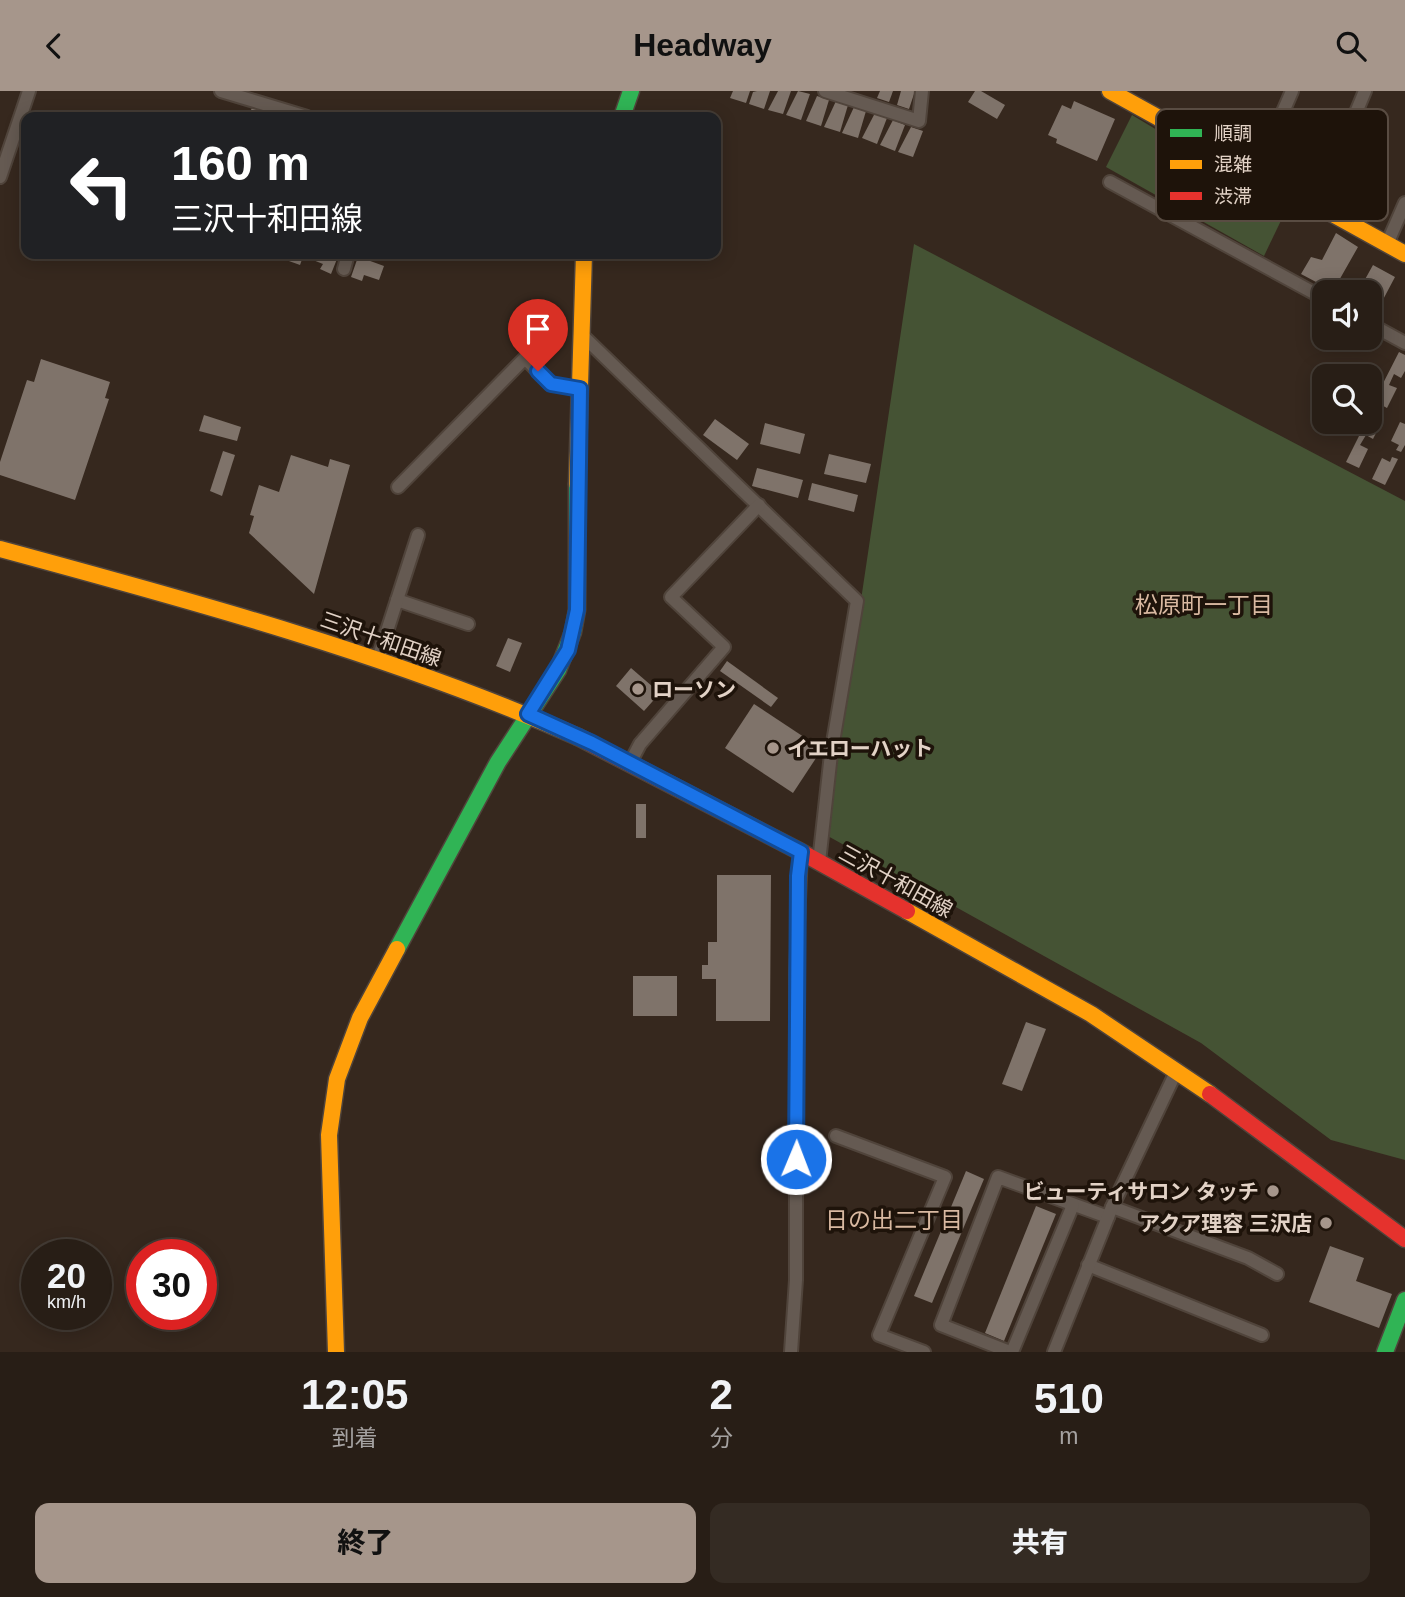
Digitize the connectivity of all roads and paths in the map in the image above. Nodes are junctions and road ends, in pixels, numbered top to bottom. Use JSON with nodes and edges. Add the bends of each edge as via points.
{"nodes":[{"id":1,"x":29,"y":91,"type":"edge"},
{"id":2,"x":221,"y":91,"type":"edge"},
{"id":3,"x":631,"y":91,"type":"edge"},
{"id":4,"x":825,"y":91,"type":"edge"},
{"id":5,"x":922,"y":91,"type":"edge"},
{"id":6,"x":1110,"y":91,"type":"edge"},
{"id":7,"x":1292,"y":91,"type":"edge"},
{"id":8,"x":1365,"y":91,"type":"edge"},
{"id":9,"x":1284,"y":109,"type":"edge"},
{"id":10,"x":1357,"y":109,"type":"edge"},
{"id":11,"x":22,"y":112,"type":"edge"},
{"id":12,"x":290,"y":112,"type":"edge"},
{"id":13,"x":624,"y":112,"type":"edge"},
{"id":14,"x":21,"y":115,"type":"edge"},
{"id":15,"x":1156,"y":116,"type":"edge"},
{"id":16,"x":0,"y":177,"type":"edge"},
{"id":17,"x":1110,"y":182,"type":"dead end"},
{"id":18,"x":1405,"y":203,"type":"edge"},
{"id":19,"x":1156,"y":207,"type":"edge"},
{"id":20,"x":1182,"y":221,"type":"edge"},
{"id":21,"x":1345,"y":221,"type":"edge"},
{"id":22,"x":1387,"y":244,"type":"junction"},
{"id":23,"x":1405,"y":254,"type":"edge"},
{"id":24,"x":347,"y":259,"type":"edge"},
{"id":25,"x":584,"y":259,"type":"edge"},
{"id":26,"x":344,"y":269,"type":"dead end"},
{"id":27,"x":1312,"y":292,"type":"edge"},
{"id":28,"x":1382,"y":331,"type":"edge"},
{"id":29,"x":582,"y":335,"type":"junction"},
{"id":30,"x":1405,"y":343,"type":"edge"},
{"id":31,"x":580,"y":389,"type":"junction"},
{"id":32,"x":398,"y":487,"type":"dead end"},
{"id":33,"x":759,"y":505,"type":"junction"},
{"id":34,"x":418,"y":535,"type":"dead end"},
{"id":35,"x":0,"y":549,"type":"edge"},
{"id":36,"x":397,"y":600,"type":"junction"},
{"id":37,"x":468,"y":624,"type":"dead end"},
{"id":38,"x":379,"y":659,"type":"junction"},
{"id":39,"x":528,"y":714,"type":"junction"},
{"id":40,"x":630,"y":763,"type":"junction"},
{"id":41,"x":801,"y":852,"type":"junction"},
{"id":42,"x":819,"y":862,"type":"junction"},
{"id":43,"x":1177,"y":1070,"type":"junction"},
{"id":44,"x":836,"y":1136,"type":"dead end"},
{"id":45,"x":1073,"y":1205,"type":"junction"},
{"id":46,"x":1110,"y":1212,"type":"junction"},
{"id":47,"x":1405,"y":1239,"type":"edge"},
{"id":48,"x":1088,"y":1265,"type":"junction"},
{"id":49,"x":1277,"y":1274,"type":"dead end"},
{"id":50,"x":1405,"y":1300,"type":"edge"},
{"id":51,"x":1262,"y":1335,"type":"dead end"},
{"id":52,"x":336,"y":1352,"type":"edge"},
{"id":53,"x":792,"y":1352,"type":"edge"},
{"id":54,"x":924,"y":1352,"type":"edge"},
{"id":55,"x":1011,"y":1352,"type":"edge"},
{"id":56,"x":1054,"y":1352,"type":"edge"},
{"id":57,"x":1385,"y":1352,"type":"edge"}],
"edges":[{"from":1,"to":11,"type":"street"},
{"from":2,"to":12,"type":"street"},
{"from":3,"to":13,"type":"main road"},
{"from":4,"to":5,"type":"street","via":[[919,121]]},
{"from":6,"to":15,"type":"main road"},
{"from":7,"to":9,"type":"street"},
{"from":8,"to":10,"type":"street"},
{"from":14,"to":16,"type":"street"},
{"from":17,"to":19,"type":"street"},
{"from":18,"to":22,"type":"street"},
{"from":20,"to":27,"type":"street"},
{"from":21,"to":22,"type":"main road"},
{"from":22,"to":23,"type":"main road"},
{"from":24,"to":26,"type":"street"},
{"from":25,"to":29,"type":"main road"},
{"from":28,"to":30,"type":"street"},
{"from":29,"to":31,"type":"main road"},
{"from":29,"to":33,"type":"street"},
{"from":31,"to":32,"type":"street","via":[[551,384],[525,358]]},
{"from":31,"to":39,"type":"main road","via":[[577,610],[568,650]]},
{"from":33,"to":40,"type":"street","via":[[671,597],[724,647],[640,744]]},
{"from":33,"to":42,"type":"street","via":[[857,601],[831,754]]},
{"from":34,"to":36,"type":"street"},
{"from":35,"to":38,"type":"main road","name":"三沢十和田線","via":[[244,615]]},
{"from":36,"to":37,"type":"street"},
{"from":36,"to":38,"type":"street"},
{"from":38,"to":39,"type":"main road","name":"三沢十和田線"},
{"from":39,"to":40,"type":"main road","name":"三沢十和田線"},
{"from":39,"to":52,"type":"main road","via":[[364,1009],[337,1079],[329,1135]]},
{"from":40,"to":41,"type":"main road","name":"三沢十和田線"},
{"from":41,"to":42,"type":"main road","name":"三沢十和田線"},
{"from":41,"to":53,"type":"street"},
{"from":42,"to":43,"type":"main road","name":"三沢十和田線","via":[[1091,1014]]},
{"from":43,"to":46,"type":"street"},
{"from":43,"to":47,"type":"main road","name":"三沢十和田線"},
{"from":44,"to":54,"type":"street","via":[[945,1177],[880,1335]]},
{"from":45,"to":46,"type":"street"},
{"from":45,"to":55,"type":"street"},
{"from":45,"to":55,"type":"street","via":[[998,1177],[941,1325]]},
{"from":46,"to":48,"type":"street"},
{"from":46,"to":49,"type":"street","via":[[1248,1258]]},
{"from":48,"to":51,"type":"street"},
{"from":48,"to":56,"type":"street"},
{"from":50,"to":57,"type":"main road"}]}
